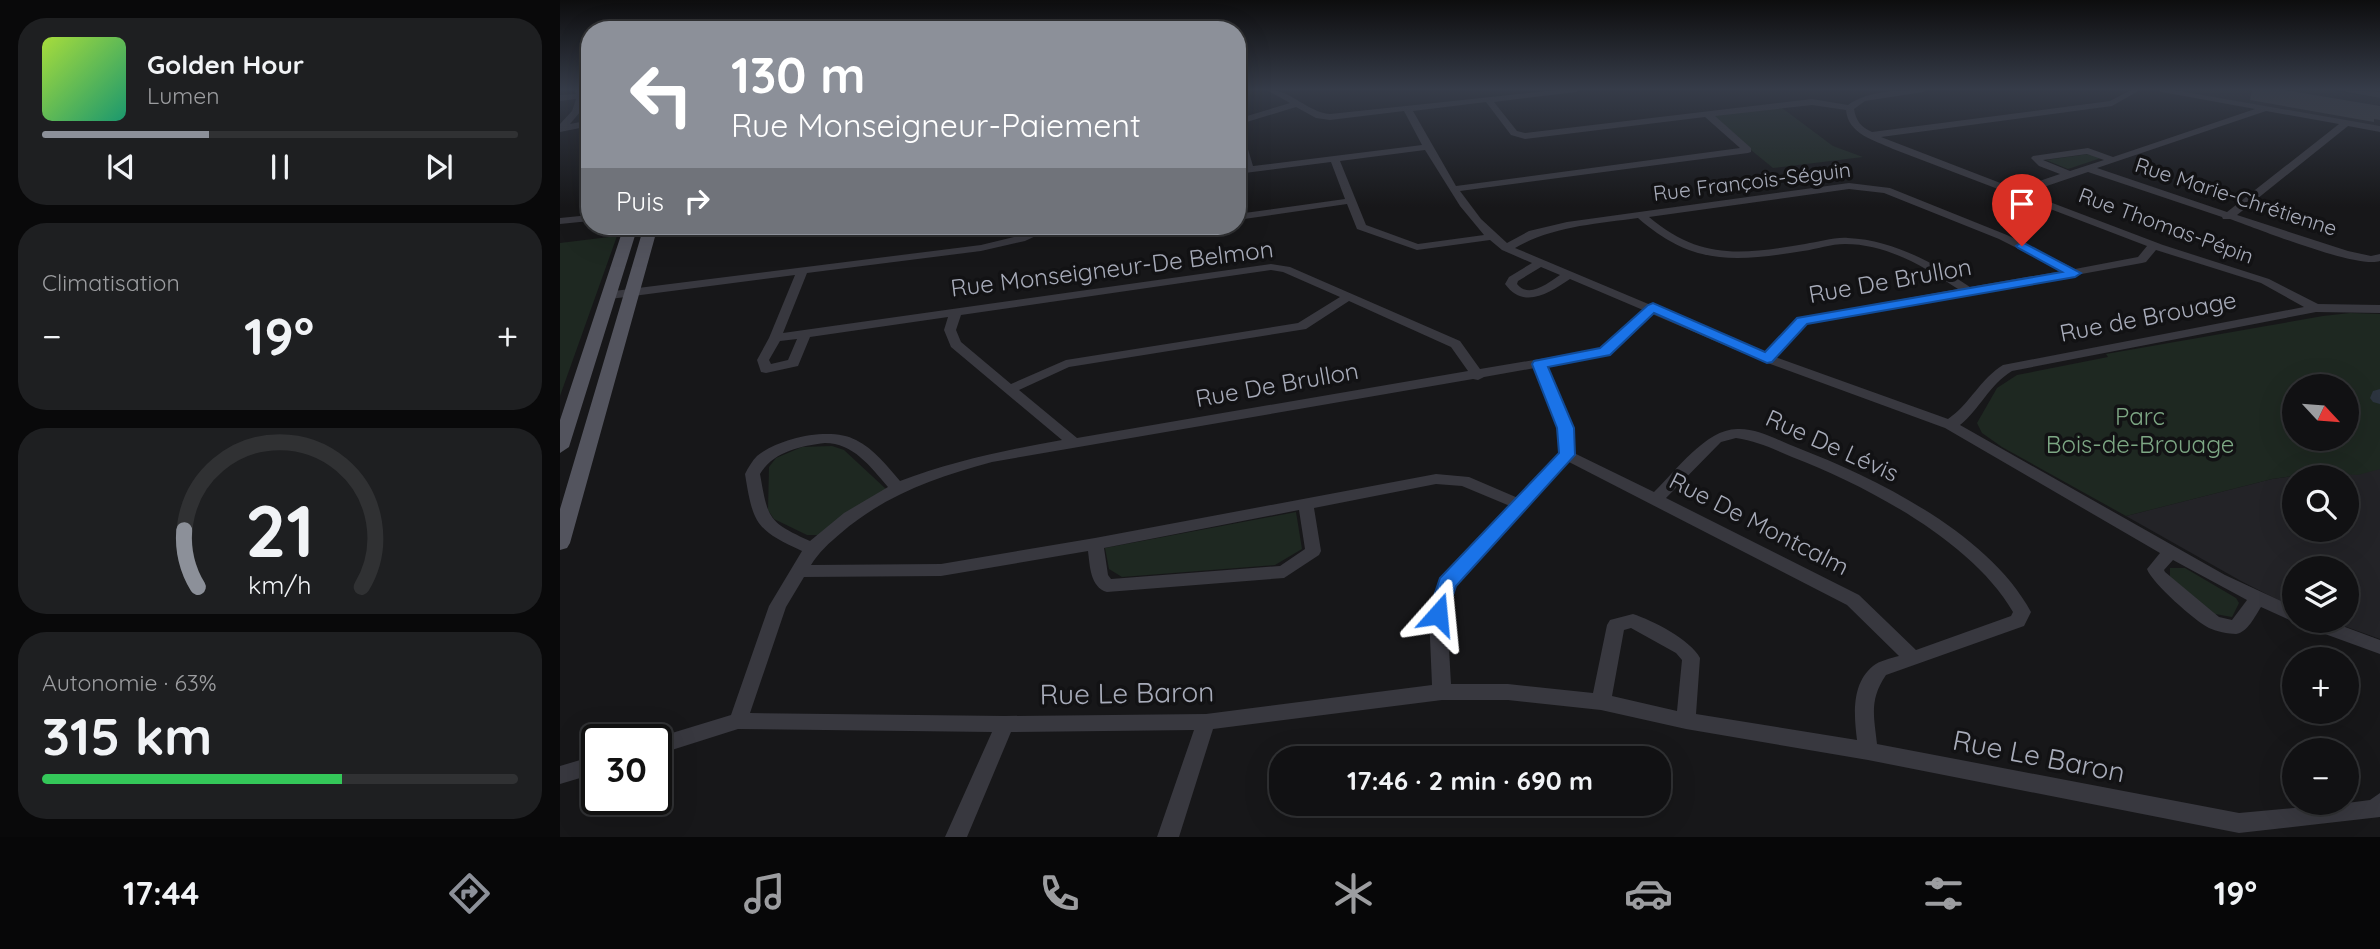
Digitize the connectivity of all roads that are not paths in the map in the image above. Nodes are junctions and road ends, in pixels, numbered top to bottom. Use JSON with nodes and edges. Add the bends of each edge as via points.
{"nodes":[{"id":1,"x":1418,"y":129,"type":"edge"},
{"id":2,"x":1511,"y":129,"type":"edge"},
{"id":3,"x":1582,"y":129,"type":"edge"},
{"id":4,"x":1724,"y":129,"type":"edge"},
{"id":5,"x":1864,"y":129,"type":"edge"},
{"id":6,"x":1916,"y":129,"type":"edge"},
{"id":7,"x":2205,"y":129,"type":"edge"},
{"id":8,"x":2337,"y":129,"type":"edge"},
{"id":9,"x":1871,"y":135,"type":"junction"},
{"id":10,"x":1428,"y":147,"type":"junction"},
{"id":11,"x":1335,"y":159,"type":"junction"},
{"id":12,"x":1246,"y":160,"type":"edge"},
{"id":13,"x":2113,"y":160,"type":"junction"},
{"id":14,"x":2089,"y":169,"type":"junction"},
{"id":15,"x":1246,"y":170,"type":"edge"},
{"id":16,"x":1249,"y":170,"type":"junction"},
{"id":17,"x":2068,"y":174,"type":"junction"},
{"id":18,"x":1454,"y":189,"type":"junction"},
{"id":19,"x":2018,"y":192,"type":"junction"},
{"id":20,"x":1350,"y":201,"type":"junction"},
{"id":21,"x":1641,"y":215,"type":"junction"},
{"id":22,"x":1246,"y":216,"type":"edge"},
{"id":23,"x":2227,"y":217,"type":"junction"},
{"id":24,"x":581,"y":219,"type":"edge"},
{"id":25,"x":560,"y":221,"type":"edge"},
{"id":26,"x":628,"y":235,"type":"edge"},
{"id":27,"x":649,"y":235,"type":"edge"},
{"id":28,"x":1026,"y":235,"type":"edge"},
{"id":29,"x":1490,"y":237,"type":"junction"},
{"id":30,"x":2154,"y":245,"type":"junction"},
{"id":31,"x":1506,"y":248,"type":"junction"},
{"id":32,"x":2376,"y":258,"type":"edge"},
{"id":33,"x":1542,"y":262,"type":"junction"},
{"id":34,"x":803,"y":270,"type":"junction"},
{"id":35,"x":2075,"y":273,"type":"junction"},
{"id":36,"x":1570,"y":274,"type":"junction"},
{"id":37,"x":1968,"y":291,"type":"junction"},
{"id":38,"x":634,"y":292,"type":"junction"},
{"id":39,"x":610,"y":295,"type":"junction"},
{"id":40,"x":1348,"y":297,"type":"junction"},
{"id":41,"x":1653,"y":307,"type":"junction"},
{"id":42,"x":2316,"y":309,"type":"junction"},
{"id":43,"x":2380,"y":309,"type":"edge"},
{"id":44,"x":956,"y":311,"type":"junction"},
{"id":45,"x":805,"y":334,"type":"junction"},
{"id":46,"x":775,"y":338,"type":"junction"},
{"id":47,"x":1767,"y":358,"type":"junction"},
{"id":48,"x":1540,"y":364,"type":"junction"},
{"id":49,"x":1478,"y":376,"type":"junction"},
{"id":50,"x":1010,"y":388,"type":"junction"},
{"id":51,"x":1950,"y":425,"type":"junction"},
{"id":52,"x":1075,"y":444,"type":"junction"},
{"id":53,"x":560,"y":447,"type":"edge"},
{"id":54,"x":1567,"y":455,"type":"junction"},
{"id":55,"x":897,"y":488,"type":"junction"},
{"id":56,"x":1656,"y":499,"type":"junction"},
{"id":57,"x":1306,"y":503,"type":"junction"},
{"id":58,"x":1521,"y":505,"type":"junction"},
{"id":59,"x":560,"y":543,"type":"edge"},
{"id":60,"x":1095,"y":544,"type":"junction"},
{"id":61,"x":812,"y":549,"type":"junction"},
{"id":62,"x":2171,"y":552,"type":"junction"},
{"id":63,"x":799,"y":571,"type":"junction"},
{"id":64,"x":2257,"y":598,"type":"junction"},
{"id":65,"x":2282,"y":609,"type":"edge"},
{"id":66,"x":2342,"y":633,"type":"edge"},
{"id":67,"x":2380,"y":647,"type":"edge"},
{"id":68,"x":1913,"y":658,"type":"junction"},
{"id":69,"x":1441,"y":692,"type":"junction"},
{"id":70,"x":1601,"y":702,"type":"junction"},
{"id":71,"x":738,"y":721,"type":"junction"},
{"id":72,"x":1686,"y":721,"type":"junction"},
{"id":73,"x":1206,"y":722,"type":"junction"},
{"id":74,"x":1005,"y":724,"type":"junction"},
{"id":75,"x":672,"y":741,"type":"edge"},
{"id":76,"x":1868,"y":751,"type":"junction"},
{"id":77,"x":581,"y":769,"type":"edge"},
{"id":78,"x":560,"y":775,"type":"edge"},
{"id":79,"x":2380,"y":803,"type":"edge"},
{"id":80,"x":2241,"y":830,"type":"edge"},
{"id":81,"x":956,"y":837,"type":"edge"},
{"id":82,"x":1168,"y":837,"type":"edge"}],
"edges":[{"from":1,"to":10,"type":"street"},
{"from":2,"to":3,"type":"street","via":[[1525,136]]},
{"from":4,"to":18,"type":"street","via":[[1748,150]]},
{"from":5,"to":9,"type":"street","name":"Rue Thomas-Pépin"},
{"from":6,"to":9,"type":"street"},
{"from":7,"to":13,"type":"street"},
{"from":8,"to":23,"type":"street"},
{"from":9,"to":19,"type":"street","name":"Rue Thomas-Pépin"},
{"from":10,"to":11,"type":"street"},
{"from":10,"to":18,"type":"street"},
{"from":11,"to":16,"type":"street"},
{"from":11,"to":20,"type":"street"},
{"from":12,"to":16,"type":"street"},
{"from":13,"to":14,"type":"street"},
{"from":13,"to":17,"type":"street","via":[[2088,151],[2036,158]]},
{"from":14,"to":17,"type":"street"},
{"from":14,"to":23,"type":"street","name":"Rue Marie-Chrétienne"},
{"from":15,"to":16,"type":"street"},
{"from":17,"to":19,"type":"street"},
{"from":18,"to":29,"type":"street"},
{"from":19,"to":30,"type":"street","name":"Rue Thomas-Pépin"},
{"from":20,"to":22,"type":"street"},
{"from":20,"to":29,"type":"street","via":[[1361,227],[1417,247]]},
{"from":21,"to":31,"type":"street","name":"Rue François-Séguin","via":[[1544,230]]},
{"from":21,"to":35,"type":"street","name":"Rue François-Séguin","via":[[1849,186],[1886,190],[2003,237]]},
{"from":21,"to":37,"type":"street","via":[[1674,241],[1731,257],[1845,241],[1879,247],[1906,254]]},
{"from":23,"to":32,"type":"street","name":"Rue Marie-Chrétienne"},
{"from":24,"to":25,"type":"street"},
{"from":26,"to":39,"type":"main road"},
{"from":27,"to":38,"type":"main road"},
{"from":28,"to":34,"type":"street","via":[[1001,244]]},
{"from":29,"to":31,"type":"street"},
{"from":30,"to":35,"type":"street","name":"Rue De Brullon","via":[[2142,260]]},
{"from":30,"to":42,"type":"street","name":"Rue Thomas-Pépin","via":[[2265,281]]},
{"from":31,"to":33,"type":"street"},
{"from":33,"to":36,"type":"street"},
{"from":33,"to":36,"type":"street","via":[[1513,279],[1513,289],[1532,294]]},
{"from":34,"to":38,"type":"street"},
{"from":34,"to":46,"type":"street"},
{"from":35,"to":37,"type":"street","name":"Rue De Brullon"},
{"from":36,"to":41,"type":"street"},
{"from":37,"to":47,"type":"street","name":"Rue De Brullon","via":[[1802,321]]},
{"from":38,"to":39,"type":"street"},
{"from":38,"to":59,"type":"main road"},
{"from":39,"to":53,"type":"main road"},
{"from":40,"to":44,"type":"street","name":"Rue Monseigneur-De Belmon","via":[[1286,269],[1271,267]]},
{"from":40,"to":49,"type":"street","name":"Rue Monseigneur-De Belmon","via":[[1456,344]]},
{"from":40,"to":50,"type":"street","via":[[1302,326],[1066,364]]},
{"from":41,"to":47,"type":"street"},
{"from":41,"to":48,"type":"street","name":"Rue De Brullon","via":[[1604,352]]},
{"from":42,"to":43,"type":"street","name":"Rue de Brouage"},
{"from":42,"to":51,"type":"street","name":"Rue de Brouage","via":[[2008,368],[1983,385],[1966,414]]},
{"from":44,"to":45,"type":"street","name":"Rue Monseigneur-De Belmon"},
{"from":44,"to":50,"type":"street","via":[[950,330],[955,344]]},
{"from":45,"to":46,"type":"street","name":"Rue Monseigneur-De Belmon"},
{"from":45,"to":46,"type":"street","via":[[793,363],[765,369],[763,360]]},
{"from":47,"to":51,"type":"street"},
{"from":48,"to":49,"type":"street","name":"Rue De Brullon"},
{"from":48,"to":54,"type":"street","via":[[1566,428]]},
{"from":49,"to":52,"type":"street","name":"Rue De Brullon"},
{"from":50,"to":52,"type":"street"},
{"from":51,"to":62,"type":"street"},
{"from":52,"to":55,"type":"street","name":"Rue De Brullon","via":[[992,457]]},
{"from":54,"to":56,"type":"street","name":"Rue De Montcalm"},
{"from":54,"to":58,"type":"street"},
{"from":55,"to":61,"type":"street","name":"Rue De Brullon","via":[[850,517]]},
{"from":55,"to":61,"type":"street","via":[[844,439],[809,439],[762,460],[752,474],[759,516],[769,528]]},
{"from":56,"to":68,"type":"street","name":"Rue De Montcalm","via":[[1853,600]]},
{"from":56,"to":68,"type":"street","name":"Rue De Lévis","via":[[1716,439],[1736,433],[1767,441],[1899,502],[1978,559],[2017,600],[2022,612],[2018,621]]},
{"from":57,"to":58,"type":"street","via":[[1436,479],[1464,481]]},
{"from":57,"to":60,"type":"street"},
{"from":57,"to":60,"type":"street","via":[[1313,551],[1283,572],[1107,586],[1100,577]]},
{"from":58,"to":69,"type":"street","via":[[1447,583],[1438,614]]},
{"from":60,"to":63,"type":"street","via":[[941,570]]},
{"from":61,"to":63,"type":"street","name":"Rue De Brullon"},
{"from":62,"to":64,"type":"street"},
{"from":62,"to":64,"type":"street","via":[[2155,569],[2158,576],[2214,623],[2235,627]]},
{"from":63,"to":71,"type":"street","name":"Rue De Brullon","via":[[778,606]]},
{"from":64,"to":65,"type":"street"},
{"from":66,"to":67,"type":"street"},
{"from":68,"to":76,"type":"street","name":"Rue De Lévis","via":[[1880,670],[1867,687],[1863,699]]},
{"from":69,"to":70,"type":"street","name":"Rue Le Baron","via":[[1508,692]]},
{"from":69,"to":73,"type":"street","name":"Rue Le Baron"},
{"from":70,"to":72,"type":"street","name":"Rue Le Baron"},
{"from":70,"to":72,"type":"street","via":[[1616,625],[1633,621],[1682,648],[1691,658]]},
{"from":71,"to":74,"type":"street","name":"Rue Le Baron"},
{"from":71,"to":75,"type":"street","name":"Rue Le Baron"},
{"from":72,"to":76,"type":"street","name":"Rue Le Baron"},
{"from":73,"to":74,"type":"street","name":"Rue Le Baron"},
{"from":73,"to":82,"type":"street"},
{"from":74,"to":81,"type":"street"},
{"from":76,"to":80,"type":"street","name":"Rue Le Baron"},
{"from":77,"to":78,"type":"street"},
{"from":79,"to":80,"type":"street","name":"Rue Le Baron","via":[[2375,809]]}]}
